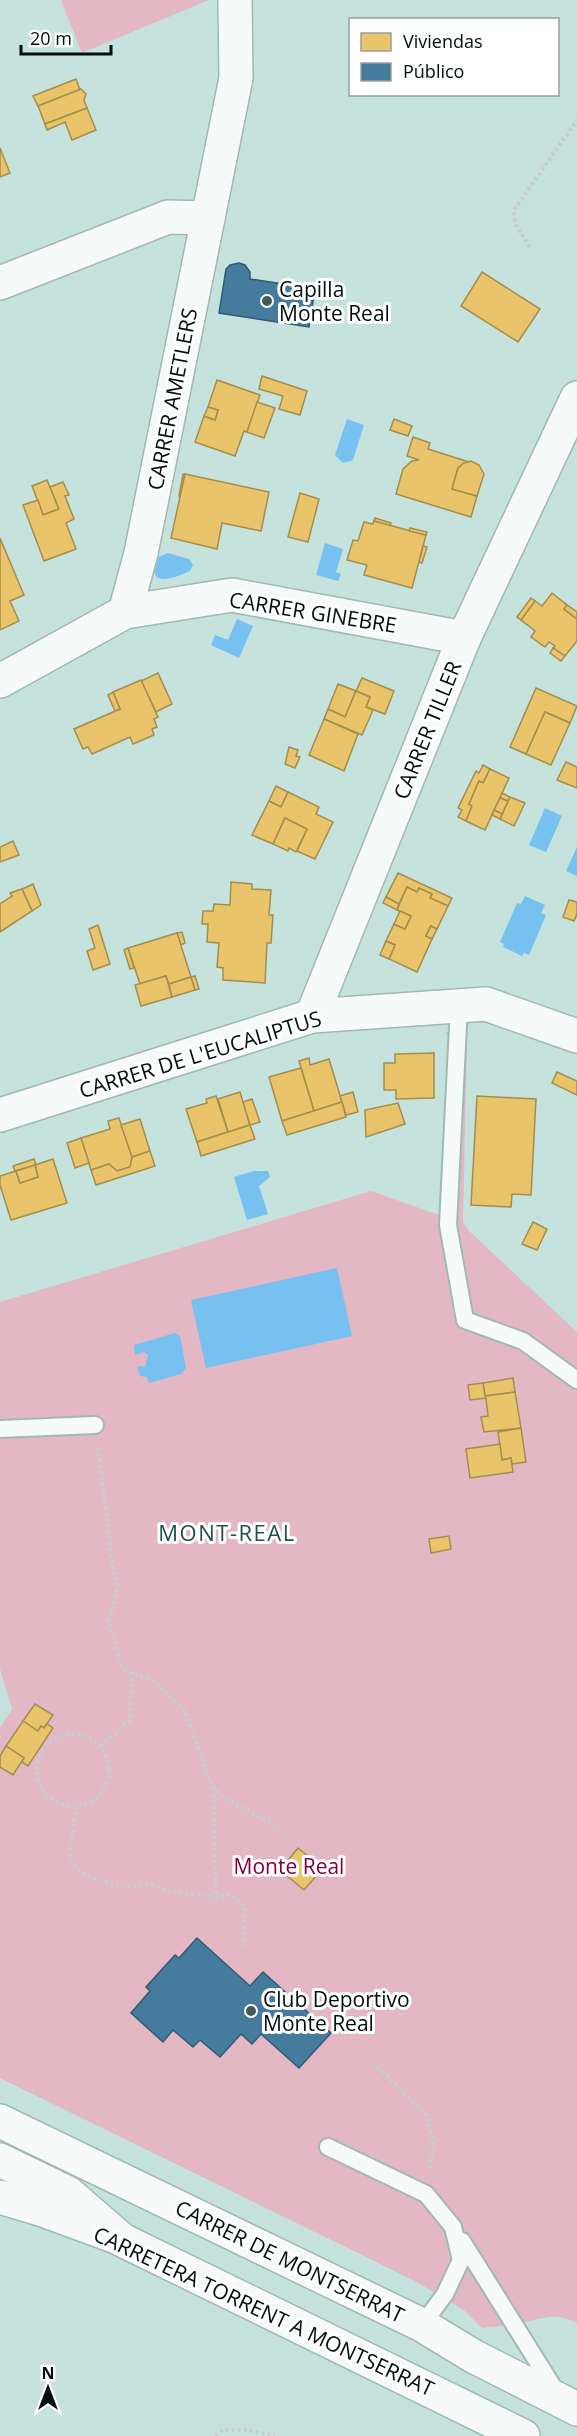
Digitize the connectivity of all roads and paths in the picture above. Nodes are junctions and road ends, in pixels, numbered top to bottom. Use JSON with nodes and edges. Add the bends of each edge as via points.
{"nodes":[{"id":1,"x":235,"y":0,"type":"edge"},
{"id":2,"x":577,"y":120,"type":"edge"},
{"id":3,"x":208,"y":218,"type":"junction"},
{"id":4,"x":530,"y":247,"type":"dead end"},
{"id":5,"x":0,"y":283,"type":"edge"},
{"id":6,"x":577,"y":398,"type":"edge"},
{"id":7,"x":565,"y":452,"type":"edge"},
{"id":8,"x":125,"y":612,"type":"junction"},
{"id":9,"x":464,"y":638,"type":"junction"},
{"id":10,"x":0,"y":681,"type":"edge"},
{"id":11,"x":459,"y":1006,"type":"junction"},
{"id":12,"x":312,"y":1016,"type":"junction"},
{"id":13,"x":577,"y":1036,"type":"edge"},
{"id":14,"x":0,"y":1115,"type":"edge"},
{"id":15,"x":577,"y":1380,"type":"edge"},
{"id":16,"x":95,"y":1425,"type":"joint"},
{"id":17,"x":0,"y":1429,"type":"edge"},
{"id":18,"x":132,"y":1672,"type":"junction"},
{"id":19,"x":100,"y":1746,"type":"junction"},
{"id":20,"x":213,"y":1788,"type":"junction"},
{"id":21,"x":76,"y":1806,"type":"junction"},
{"id":22,"x":280,"y":1827,"type":"dead end"},
{"id":23,"x":216,"y":1897,"type":"junction"},
{"id":24,"x":243,"y":1946,"type":"dead end"},
{"id":25,"x":372,"y":2063,"type":"dead end"},
{"id":26,"x":0,"y":2121,"type":"edge"},
{"id":27,"x":434,"y":2144,"type":"dead end"},
{"id":28,"x":328,"y":2147,"type":"dead end"},
{"id":29,"x":0,"y":2160,"type":"edge"},
{"id":30,"x":0,"y":2197,"type":"edge"},
{"id":31,"x":453,"y":2227,"type":"junction"},
{"id":32,"x":123,"y":2241,"type":"junction"},
{"id":33,"x":422,"y":2325,"type":"junction"},
{"id":34,"x":569,"y":2405,"type":"edge"},
{"id":35,"x":216,"y":2436,"type":"edge"},
{"id":36,"x":275,"y":2436,"type":"edge"},
{"id":37,"x":524,"y":2436,"type":"edge"}],
"edges":[{"from":1,"to":3,"type":"street","name":"CARRER AMETLERS","via":[[236,78]]},
{"from":2,"to":4,"type":"path","via":[[514,210],[516,226]]},
{"from":3,"to":5,"type":"street","via":[[168,218]]},
{"from":3,"to":8,"type":"street","name":"CARRER AMETLERS","via":[[141,553]]},
{"from":6,"to":7,"type":"street","name":"CARRER TILLER"},
{"from":7,"to":9,"type":"street","name":"CARRER TILLER"},
{"from":8,"to":9,"type":"street","name":"CARRER GINEBRE","via":[[232,595]]},
{"from":8,"to":10,"type":"street","name":"CARRER GINEBRE"},
{"from":9,"to":12,"type":"street","name":"CARRER TILLER"},
{"from":11,"to":12,"type":"street","name":"CARRER DE L'EUCALIPTUS"},
{"from":11,"to":13,"type":"street","name":"CARRER DE L'EUCALIPTUS","via":[[486,1004]]},
{"from":11,"to":15,"type":"lane","via":[[448,1225],[465,1320],[523,1341]]},
{"from":12,"to":14,"type":"street","name":"CARRER DE L'EUCALIPTUS"},
{"from":16,"to":17,"type":"lane"},
{"from":16,"to":18,"type":"path","via":[[118,1585],[109,1621],[122,1669]]},
{"from":18,"to":19,"type":"path","via":[[130,1720]]},
{"from":18,"to":20,"type":"path","via":[[154,1681],[184,1709]]},
{"from":19,"to":21,"type":"path","via":[[107,1755],[109,1778],[97,1797]]},
{"from":19,"to":21,"type":"path","via":[[85,1736],[66,1734],[54,1738],[39,1758],[39,1783],[46,1793],[54,1801]]},
{"from":20,"to":22,"type":"path","via":[[224,1798]]},
{"from":20,"to":23,"type":"path"},
{"from":21,"to":23,"type":"path","via":[[70,1854],[72,1863],[85,1875],[126,1888],[148,1883],[165,1890]]},
{"from":23,"to":24,"type":"path","via":[[230,1894],[245,1907]]},
{"from":25,"to":27,"type":"path","via":[[426,2114]]},
{"from":26,"to":33,"type":"street","name":"CARRER DE MONTSERRAT"},
{"from":28,"to":31,"type":"lane","via":[[426,2194]]},
{"from":29,"to":32,"type":"street","via":[[68,2193]]},
{"from":30,"to":32,"type":"street","name":"CARRETERA TORRENT A MONTSERRAT"},
{"from":31,"to":33,"type":"lane","via":[[462,2260],[445,2294]]},
{"from":31,"to":34,"type":"lane"},
{"from":32,"to":37,"type":"street","name":"CARRETERA TORRENT A MONTSERRAT"},
{"from":33,"to":34,"type":"street","name":"CARRER DE MONTSERRAT"},
{"from":35,"to":36,"type":"path","via":[[224,2430],[247,2430]]}]}
